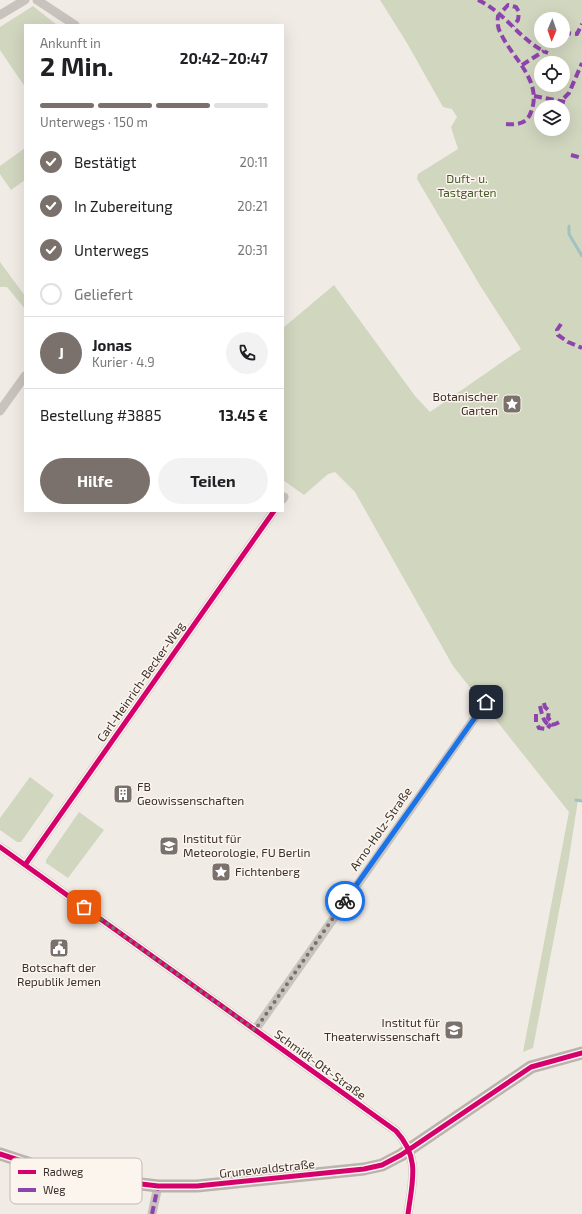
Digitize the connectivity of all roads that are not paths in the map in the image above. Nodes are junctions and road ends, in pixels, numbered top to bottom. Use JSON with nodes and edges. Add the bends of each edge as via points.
{"nodes":[{"id":1,"x":25,"y":0,"type":"edge"},
{"id":2,"x":38,"y":0,"type":"edge"},
{"id":3,"x":0,"y":15,"type":"edge"},
{"id":4,"x":74,"y":24,"type":"edge"},
{"id":5,"x":24,"y":377,"type":"edge"},
{"id":6,"x":0,"y":411,"type":"edge"},
{"id":7,"x":273,"y":512,"type":"edge"},
{"id":8,"x":486,"y":702,"type":"dead end"},
{"id":9,"x":0,"y":847,"type":"edge"},
{"id":10,"x":25,"y":865,"type":"junction"},
{"id":11,"x":255,"y":1030,"type":"junction"},
{"id":12,"x":582,"y":1053,"type":"edge"},
{"id":13,"x":410,"y":1150,"type":"junction"},
{"id":14,"x":0,"y":1154,"type":"edge"},
{"id":15,"x":12,"y":1158,"type":"edge"},
{"id":16,"x":142,"y":1184,"type":"edge"},
{"id":17,"x":158,"y":1186,"type":"junction"},
{"id":18,"x":152,"y":1214,"type":"edge"},
{"id":19,"x":408,"y":1214,"type":"edge"}],
"edges":[{"from":1,"to":3,"type":"street"},
{"from":2,"to":4,"type":"street"},
{"from":5,"to":6,"type":"street"},
{"from":7,"to":10,"type":"street","name":"Carl-Heinrich-Becker-Weg"},
{"from":8,"to":11,"type":"street","name":"Arno-Holz-Straße"},
{"from":9,"to":10,"type":"street","name":"Schmidt-Ott-Straße"},
{"from":10,"to":11,"type":"street","name":"Schmidt-Ott-Straße"},
{"from":11,"to":13,"type":"street","name":"Schmidt-Ott-Straße","via":[[396,1131]]},
{"from":12,"to":13,"type":"main road","name":"Grunewaldstraße","via":[[531,1067]]},
{"from":13,"to":17,"type":"main road","name":"Grunewaldstraße","via":[[386,1163],[364,1169],[198,1186]]},
{"from":13,"to":19,"type":"street","via":[[413,1173]]},
{"from":14,"to":15,"type":"main road","name":"Grunewaldstraße"},
{"from":16,"to":17,"type":"main road","name":"Grunewaldstraße"},
{"from":17,"to":18,"type":"street"}]}
